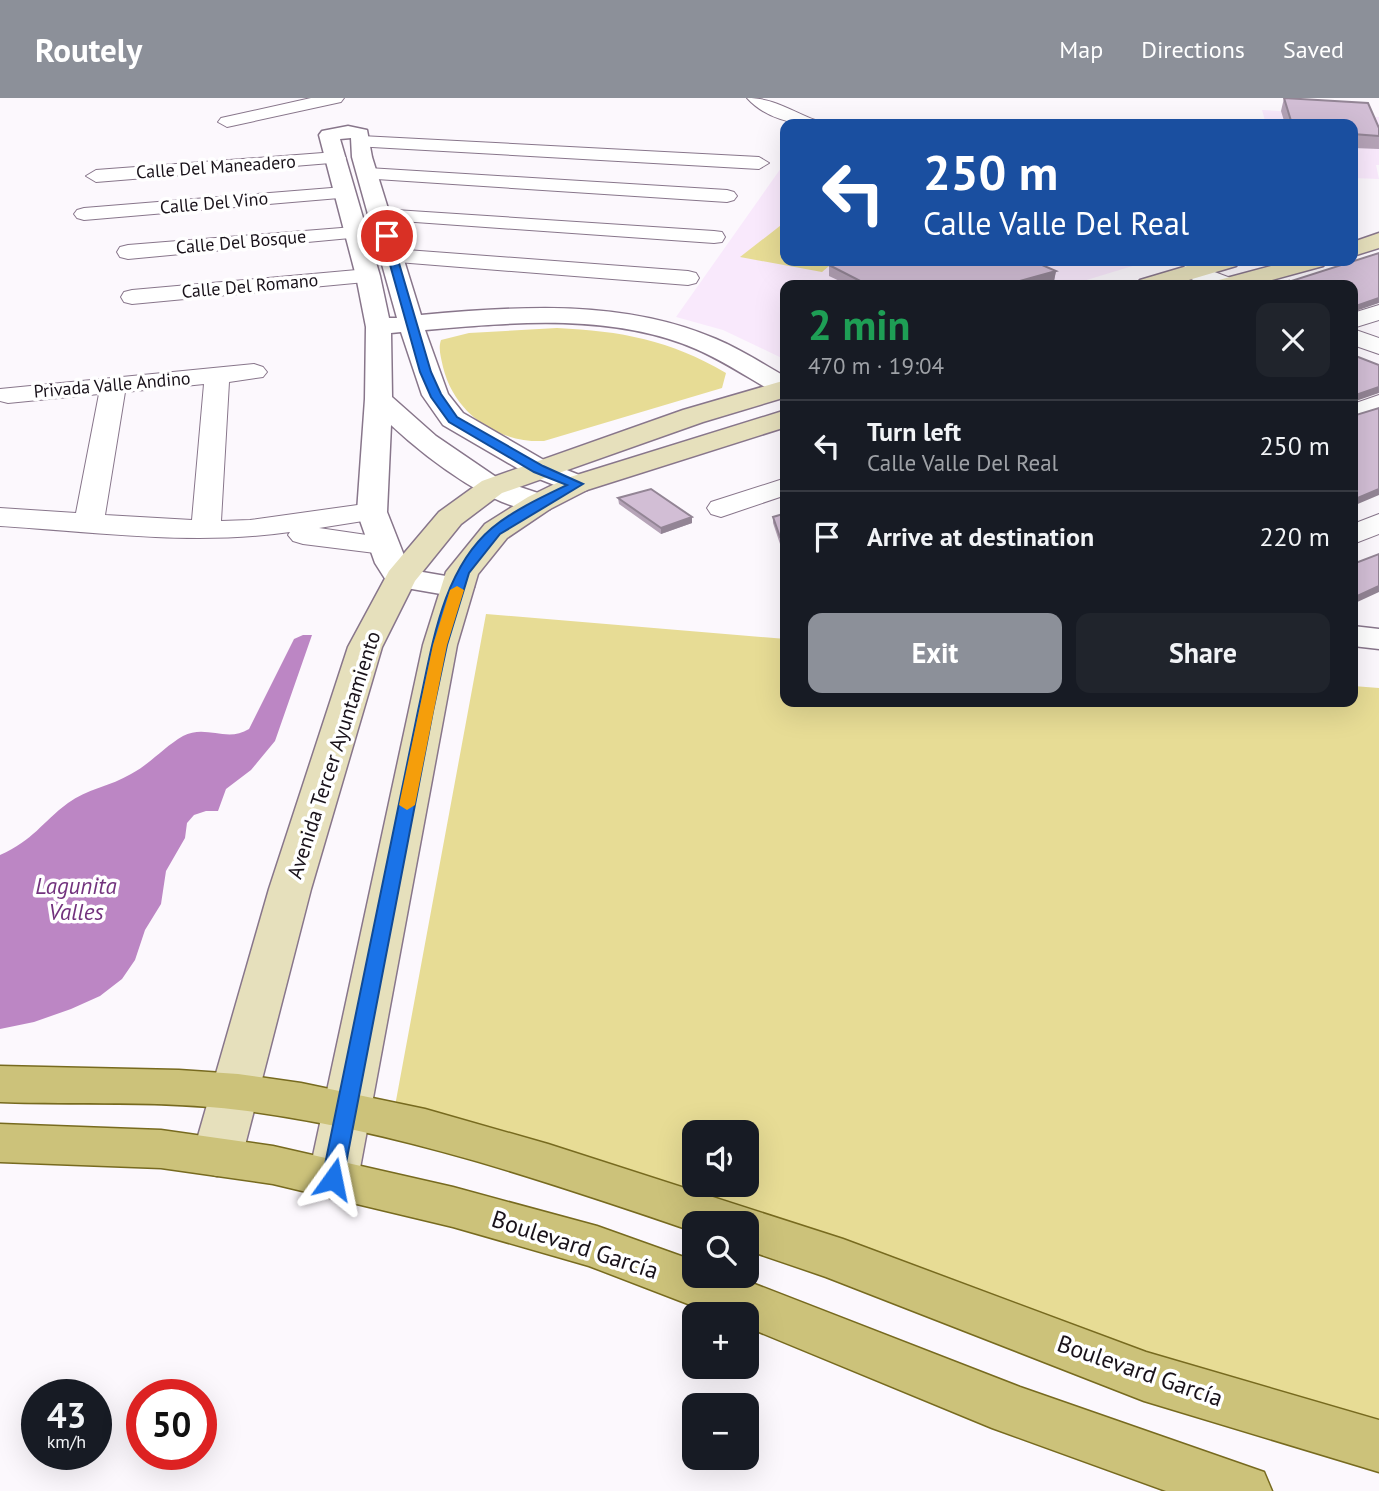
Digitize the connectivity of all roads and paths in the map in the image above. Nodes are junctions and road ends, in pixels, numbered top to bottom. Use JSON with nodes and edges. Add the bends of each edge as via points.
{"nodes":[{"id":1,"x":335,"y":98,"type":"edge"},
{"id":2,"x":755,"y":98,"type":"edge"},
{"id":3,"x":796,"y":119,"type":"edge"},
{"id":4,"x":227,"y":122,"type":"dead end"},
{"id":5,"x":361,"y":142,"type":"junction"},
{"id":6,"x":336,"y":159,"type":"junction"},
{"id":7,"x":759,"y":163,"type":"dead end"},
{"id":8,"x":368,"y":174,"type":"junction"},
{"id":9,"x":96,"y":177,"type":"dead end"},
{"id":10,"x":344,"y":193,"type":"junction"},
{"id":11,"x":727,"y":196,"type":"dead end"},
{"id":12,"x":84,"y":214,"type":"dead end"},
{"id":13,"x":380,"y":215,"type":"junction"},
{"id":14,"x":354,"y":233,"type":"junction"},
{"id":15,"x":714,"y":237,"type":"dead end"},
{"id":16,"x":1379,"y":240,"type":"edge"},
{"id":17,"x":1358,"y":247,"type":"edge"},
{"id":18,"x":128,"y":251,"type":"dead end"},
{"id":19,"x":393,"y":256,"type":"junction"},
{"id":20,"x":1210,"y":266,"type":"edge"},
{"id":21,"x":1297,"y":266,"type":"edge"},
{"id":22,"x":1193,"y":271,"type":"junction"},
{"id":23,"x":368,"y":276,"type":"junction"},
{"id":24,"x":688,"y":278,"type":"dead end"},
{"id":25,"x":1164,"y":280,"type":"edge"},
{"id":26,"x":1215,"y":280,"type":"edge"},
{"id":27,"x":1245,"y":280,"type":"edge"},
{"id":28,"x":132,"y":297,"type":"dead end"},
{"id":29,"x":1379,"y":312,"type":"edge"},
{"id":30,"x":1358,"y":319,"type":"edge"},
{"id":31,"x":411,"y":323,"type":"junction"},
{"id":32,"x":378,"y":327,"type":"junction"},
{"id":33,"x":1358,"y":338,"type":"edge"},
{"id":34,"x":1379,"y":347,"type":"edge"},
{"id":35,"x":254,"y":372,"type":"dead end"},
{"id":36,"x":217,"y":375,"type":"junction"},
{"id":37,"x":113,"y":385,"type":"junction"},
{"id":38,"x":780,"y":385,"type":"edge"},
{"id":39,"x":780,"y":390,"type":"edge"},
{"id":40,"x":6,"y":396,"type":"edge"},
{"id":41,"x":379,"y":400,"type":"junction"},
{"id":42,"x":1379,"y":403,"type":"edge"},
{"id":43,"x":1358,"y":411,"type":"edge"},
{"id":44,"x":780,"y":420,"type":"edge"},
{"id":45,"x":539,"y":486,"type":"junction"},
{"id":46,"x":492,"y":487,"type":"junction"},
{"id":47,"x":780,"y":488,"type":"edge"},
{"id":48,"x":721,"y":508,"type":"dead end"},
{"id":49,"x":372,"y":512,"type":"junction"},
{"id":50,"x":0,"y":517,"type":"edge"},
{"id":51,"x":89,"y":521,"type":"junction"},
{"id":52,"x":1379,"y":523,"type":"edge"},
{"id":53,"x":250,"y":529,"type":"junction"},
{"id":54,"x":206,"y":530,"type":"junction"},
{"id":55,"x":1358,"y":533,"type":"edge"},
{"id":56,"x":383,"y":545,"type":"junction"},
{"id":57,"x":400,"y":578,"type":"junction"},
{"id":58,"x":458,"y":587,"type":"junction"},
{"id":59,"x":1358,"y":637,"type":"edge"},
{"id":60,"x":1379,"y":639,"type":"edge"},
{"id":61,"x":0,"y":1084,"type":"edge"},
{"id":62,"x":237,"y":1091,"type":"junction"},
{"id":63,"x":348,"y":1108,"type":"junction"},
{"id":64,"x":0,"y":1143,"type":"edge"},
{"id":65,"x":217,"y":1157,"type":"junction"},
{"id":66,"x":333,"y":1179,"type":"junction"},
{"id":67,"x":691,"y":1211,"type":"edge"},
{"id":68,"x":759,"y":1233,"type":"edge"},
{"id":69,"x":1379,"y":1446,"type":"edge"},
{"id":70,"x":1243,"y":1491,"type":"edge"}],
"edges":[{"from":1,"to":4,"type":"street"},
{"from":2,"to":3,"type":"street"},
{"from":5,"to":6,"type":"street","via":[[355,132],[329,135]]},
{"from":5,"to":7,"type":"street"},
{"from":5,"to":8,"type":"street"},
{"from":6,"to":9,"type":"street","name":"Calle Del Maneadero"},
{"from":6,"to":10,"type":"street"},
{"from":8,"to":11,"type":"street"},
{"from":8,"to":13,"type":"street"},
{"from":10,"to":12,"type":"street","name":"Calle Del Vino"},
{"from":10,"to":14,"type":"street"},
{"from":13,"to":15,"type":"street"},
{"from":13,"to":19,"type":"street"},
{"from":14,"to":18,"type":"street","name":"Calle Del Bosque"},
{"from":14,"to":23,"type":"street"},
{"from":16,"to":17,"type":"main road"},
{"from":19,"to":24,"type":"street"},
{"from":19,"to":31,"type":"street"},
{"from":20,"to":22,"type":"main road"},
{"from":21,"to":27,"type":"main road"},
{"from":22,"to":25,"type":"main road"},
{"from":22,"to":26,"type":"street"},
{"from":23,"to":28,"type":"street","name":"Calle Del Romano"},
{"from":23,"to":32,"type":"street"},
{"from":29,"to":30,"type":"street"},
{"from":31,"to":32,"type":"street"},
{"from":31,"to":38,"type":"street","via":[[566,316],[619,319],[705,344]]},
{"from":31,"to":45,"type":"street","via":[[435,395],[453,419]]},
{"from":32,"to":41,"type":"street"},
{"from":33,"to":34,"type":"street"},
{"from":35,"to":36,"type":"street","name":"Privada Valle Andino"},
{"from":36,"to":37,"type":"street","name":"Privada Valle Andino"},
{"from":36,"to":54,"type":"street","name":"Privada Valle Andino"},
{"from":37,"to":40,"type":"street","name":"Privada Valle Andino"},
{"from":37,"to":51,"type":"street"},
{"from":39,"to":45,"type":"main road","name":"Avenida Tercer Ayuntamiento","via":[[693,416]]},
{"from":41,"to":46,"type":"street","via":[[426,442]]},
{"from":41,"to":49,"type":"street"},
{"from":42,"to":43,"type":"street"},
{"from":44,"to":45,"type":"main road","name":"Avenida Tercer Ayuntamiento","via":[[577,484]]},
{"from":45,"to":46,"type":"main road","name":"Avenida Tercer Ayuntamiento"},
{"from":45,"to":58,"type":"main road","name":"Avenida Tercer Ayuntamiento","via":[[462,572]]},
{"from":46,"to":57,"type":"main road","name":"Avenida Tercer Ayuntamiento","via":[[450,518]]},
{"from":47,"to":48,"type":"street"},
{"from":49,"to":53,"type":"street"},
{"from":49,"to":56,"type":"street"},
{"from":50,"to":51,"type":"street"},
{"from":51,"to":54,"type":"street"},
{"from":52,"to":55,"type":"street"},
{"from":53,"to":54,"type":"street"},
{"from":53,"to":56,"type":"street"},
{"from":56,"to":57,"type":"street"},
{"from":57,"to":58,"type":"street"},
{"from":57,"to":62,"type":"main road","name":"Avenida Tercer Ayuntamiento","via":[[365,647],[290,889]]},
{"from":58,"to":63,"type":"main road","name":"Avenida Tercer Ayuntamiento","via":[[426,711]]},
{"from":59,"to":60,"type":"street"},
{"from":61,"to":62,"type":"main road"},
{"from":62,"to":63,"type":"main road"},
{"from":62,"to":65,"type":"main road","name":"Avenida Tercer Ayuntamiento"},
{"from":63,"to":66,"type":"main road","name":"Avenida Tercer Ayuntamiento"},
{"from":63,"to":67,"type":"main road","via":[[471,1141]]},
{"from":64,"to":65,"type":"main road","name":"Boulevard García","via":[[161,1149]]},
{"from":65,"to":66,"type":"main road","name":"Boulevard García"},
{"from":66,"to":70,"type":"main road","name":"Boulevard García","via":[[597,1247],[1012,1410]]},
{"from":68,"to":69,"type":"main road","name":"Boulevard García","via":[[1144,1376]]}]}
